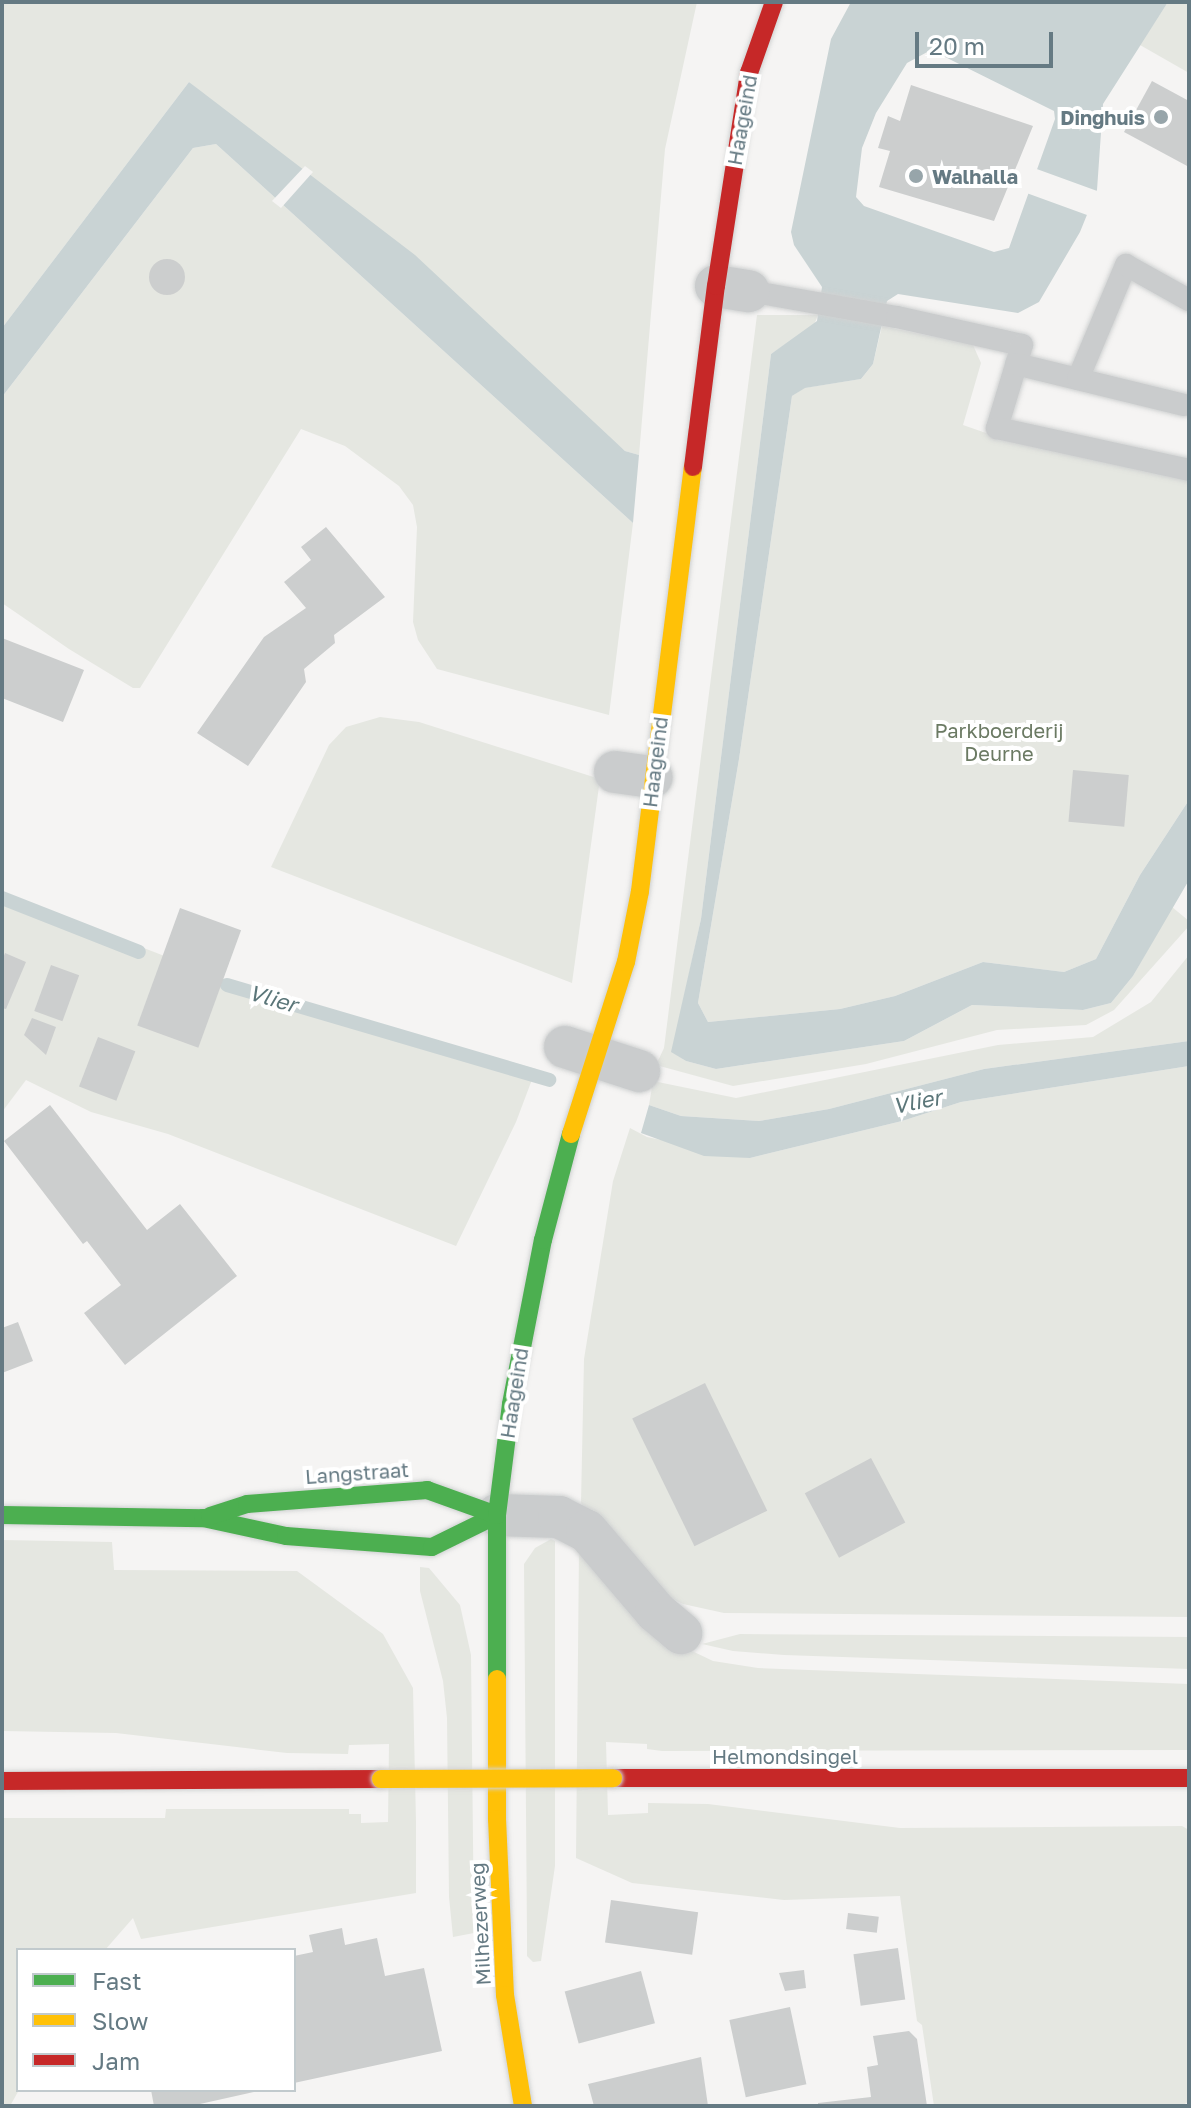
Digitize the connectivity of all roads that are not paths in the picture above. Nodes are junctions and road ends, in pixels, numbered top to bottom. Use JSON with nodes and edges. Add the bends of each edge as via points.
{"nodes":[{"id":1,"x":774,"y":2,"type":"edge"},
{"id":2,"x":732,"y":289,"type":"junction"},
{"id":3,"x":1189,"y":300,"type":"edge"},
{"id":4,"x":1016,"y":364,"type":"junction"},
{"id":5,"x":1078,"y":379,"type":"junction"},
{"id":6,"x":1184,"y":405,"type":"dead end"},
{"id":7,"x":1189,"y":470,"type":"edge"},
{"id":8,"x":580,"y":1051,"type":"junction"},
{"id":9,"x":639,"y":1071,"type":"dead end"},
{"id":10,"x":2,"y":1515,"type":"edge"},
{"id":11,"x":497,"y":1515,"type":"junction"},
{"id":12,"x":203,"y":1518,"type":"junction"},
{"id":13,"x":681,"y":1633,"type":"dead end"},
{"id":14,"x":498,"y":1739,"type":"joint"},
{"id":15,"x":1189,"y":1778,"type":"edge"},
{"id":16,"x":2,"y":1781,"type":"edge"},
{"id":17,"x":523,"y":2106,"type":"edge"}],
"edges":[{"from":1,"to":2,"type":"main road","name":"Haageind","via":[[749,73]]},
{"from":2,"to":4,"type":"lane","via":[[1022,345]]},
{"from":2,"to":8,"type":"main road","name":"Haageind","via":[[633,775],[640,891],[626,962]]},
{"from":3,"to":5,"type":"lane","via":[[1126,265]]},
{"from":4,"to":5,"type":"lane"},
{"from":4,"to":7,"type":"lane","via":[[997,428]]},
{"from":5,"to":6,"type":"lane"},
{"from":8,"to":9,"type":"street"},
{"from":8,"to":11,"type":"main road","name":"Haageind","via":[[511,1404]]},
{"from":10,"to":12,"type":"main road","name":"Langstraat"},
{"from":11,"to":12,"type":"main road","name":"Langstraat","via":[[427,1490],[247,1504]]},
{"from":11,"to":12,"type":"main road","name":"Langstraat","via":[[432,1547],[286,1536]]},
{"from":11,"to":13,"type":"street","via":[[559,1517],[587,1531],[656,1612]]},
{"from":11,"to":14,"type":"main road","name":"Haageind"},
{"from":14,"to":17,"type":"main road","name":"Milhezerweg","via":[[505,1995]]},
{"from":15,"to":16,"type":"main road","name":"Helmondsingel","bridge":true}]}
